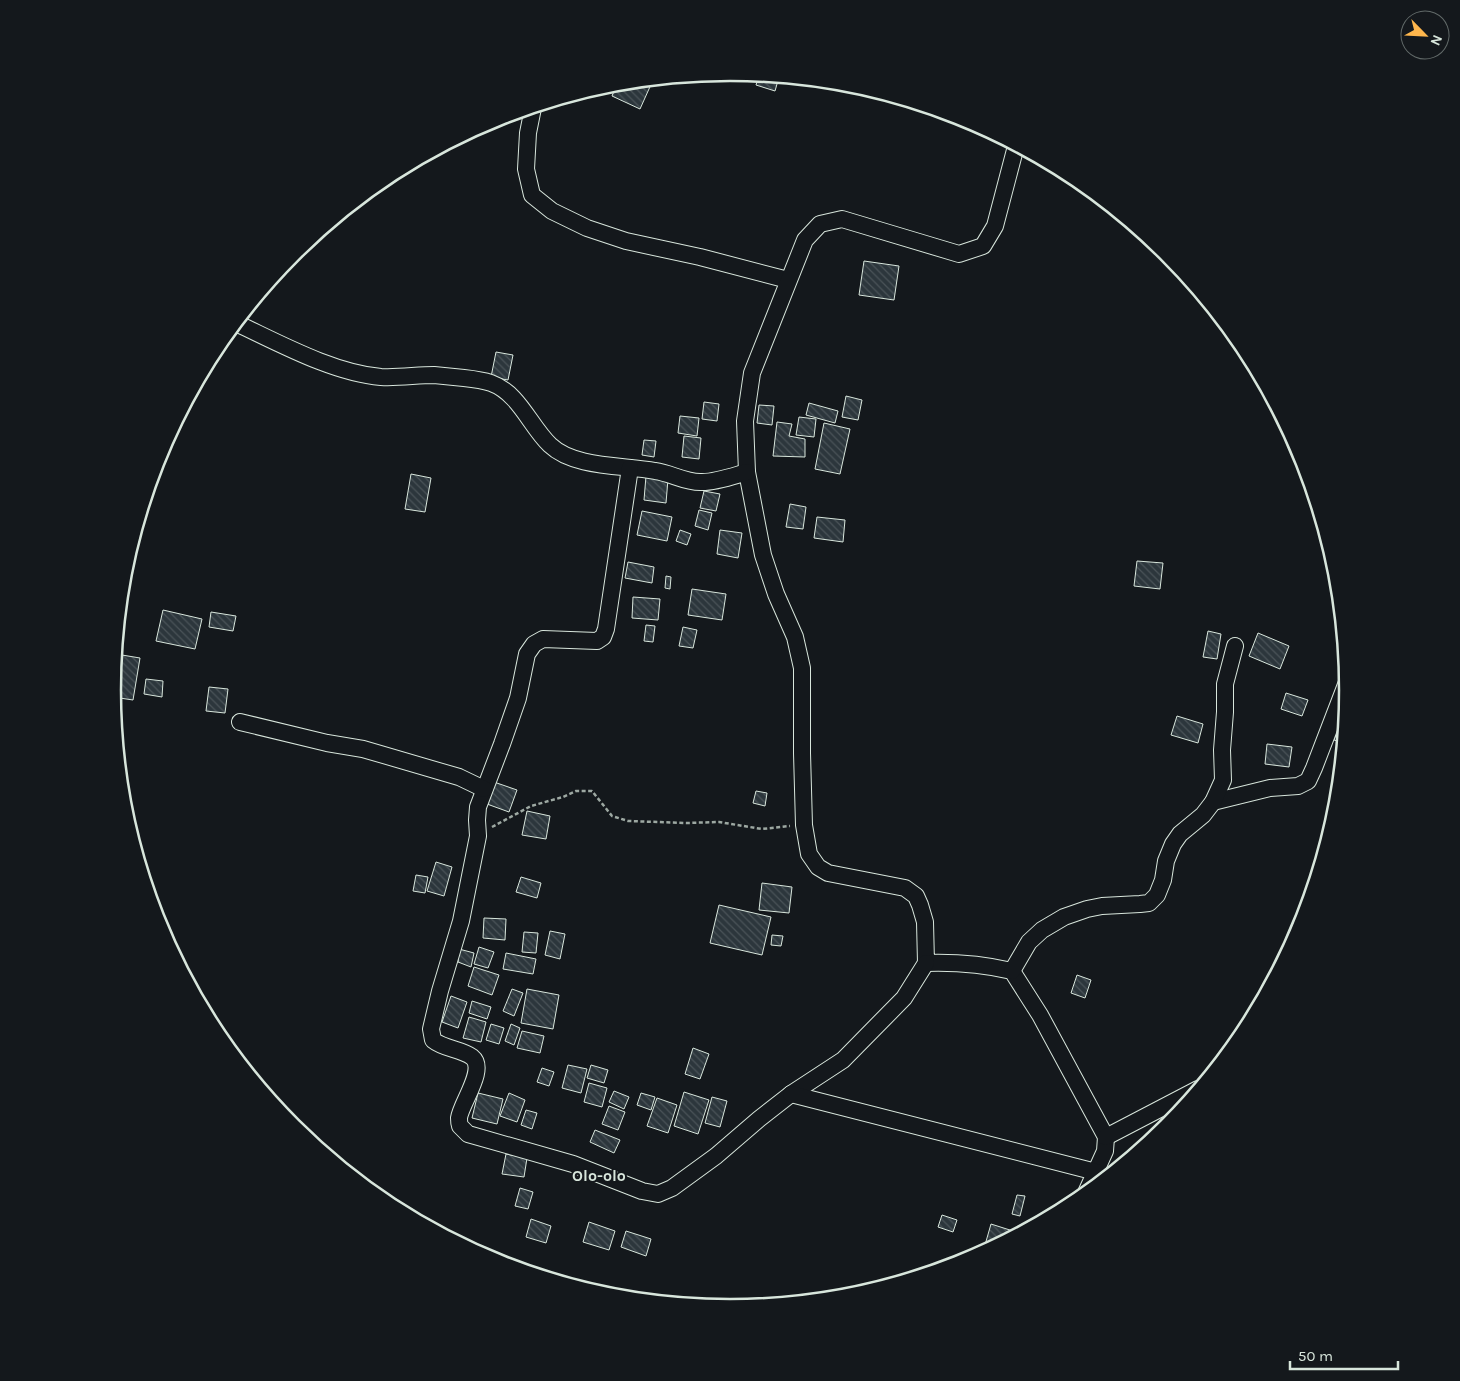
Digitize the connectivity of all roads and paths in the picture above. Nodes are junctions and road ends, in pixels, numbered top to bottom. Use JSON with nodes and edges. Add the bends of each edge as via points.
{"nodes":[{"id":1,"x":532,"y":115,"type":"edge"},
{"id":2,"x":1014,"y":152,"type":"edge"},
{"id":3,"x":788,"y":280,"type":"junction"},
{"id":4,"x":242,"y":326,"type":"edge"},
{"id":5,"x":630,"y":468,"type":"junction"},
{"id":6,"x":747,"y":472,"type":"junction"},
{"id":7,"x":1235,"y":646,"type":"dead end"},
{"id":8,"x":1339,"y":704,"type":"edge"},
{"id":9,"x":240,"y":722,"type":"dead end"},
{"id":10,"x":484,"y":789,"type":"junction"},
{"id":11,"x":1213,"y":802,"type":"junction"},
{"id":12,"x":804,"y":825,"type":"junction"},
{"id":13,"x":478,"y":836,"type":"junction"},
{"id":14,"x":926,"y":963,"type":"junction"},
{"id":15,"x":1012,"y":971,"type":"junction"},
{"id":16,"x":791,"y":1094,"type":"junction"},
{"id":17,"x":1184,"y":1096,"type":"edge"},
{"id":18,"x":1106,"y":1137,"type":"junction"},
{"id":19,"x":1096,"y":1172,"type":"junction"},
{"id":20,"x":1092,"y":1180,"type":"edge"}],
"edges":[{"from":1,"to":3,"type":"street","via":[[526,169],[532,195],[552,212],[626,241],[700,256]]},
{"from":2,"to":3,"type":"street","via":[[995,226],[982,246],[959,254],[842,219],[820,224],[805,240]]},
{"from":3,"to":6,"type":"street","via":[[752,373],[745,420]]},
{"from":4,"to":5,"type":"street","via":[[304,355],[352,371],[382,377],[434,375],[491,383],[506,391],[549,445],[562,454],[593,464]]},
{"from":5,"to":6,"type":"street","via":[[703,482]]},
{"from":5,"to":10,"type":"street","via":[[603,637],[597,641],[543,639],[534,644],[527,654],[518,698]]},
{"from":6,"to":12,"type":"street","via":[[763,555],[795,637],[802,668]]},
{"from":7,"to":11,"type":"street","via":[[1225,684],[1222,780]]},
{"from":8,"to":11,"type":"street","via":[[1308,780],[1298,786],[1270,788]]},
{"from":9,"to":10,"type":"street","via":[[363,750],[459,777]]},
{"from":10,"to":13,"type":"street","via":[[478,807]]},
{"from":11,"to":15,"type":"street","via":[[1173,844],[1166,861],[1164,880],[1157,895],[1149,902],[1102,906],[1064,917],[1029,942]]},
{"from":12,"to":13,"type":"path","via":[[762,829],[719,822],[628,821],[612,816],[592,791],[576,791],[531,806]]},
{"from":12,"to":14,"type":"street","via":[[809,854],[828,873],[905,888],[916,896],[925,922]]},
{"from":13,"to":16,"type":"street","via":[[461,922],[431,1029],[433,1040],[470,1056],[477,1066],[459,1118],[463,1130],[573,1164],[642,1192],[658,1194],[701,1167]]},
{"from":14,"to":15,"type":"street","via":[[986,965]]},
{"from":14,"to":16,"type":"street","via":[[904,998],[843,1060]]},
{"from":15,"to":18,"type":"street","via":[[1040,1015]]},
{"from":16,"to":19,"type":"street"},
{"from":17,"to":18,"type":"street"},
{"from":18,"to":19,"type":"street","via":[[1105,1151]]},
{"from":19,"to":20,"type":"street"}]}
